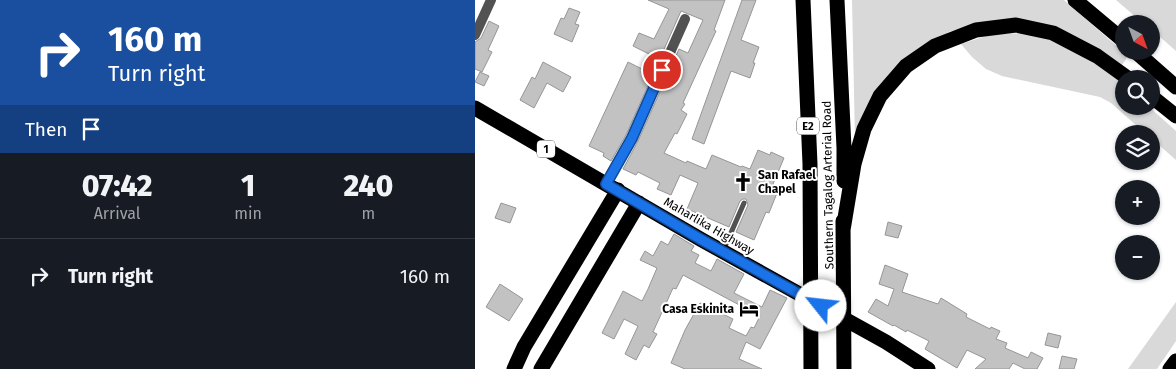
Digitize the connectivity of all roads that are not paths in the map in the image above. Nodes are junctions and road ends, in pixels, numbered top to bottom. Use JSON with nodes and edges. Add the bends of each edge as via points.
{"nodes":[{"id":1,"x":491,"y":0,"type":"edge"},
{"id":2,"x":803,"y":0,"type":"edge"},
{"id":3,"x":837,"y":0,"type":"edge"},
{"id":4,"x":1075,"y":0,"type":"edge"},
{"id":5,"x":685,"y":19,"type":"dead end"},
{"id":6,"x":1115,"y":33,"type":"edge"},
{"id":7,"x":475,"y":35,"type":"edge"},
{"id":8,"x":1145,"y":60,"type":"edge"},
{"id":9,"x":1116,"y":70,"type":"edge"},
{"id":10,"x":1176,"y":87,"type":"edge"},
{"id":11,"x":1160,"y":103,"type":"edge"},
{"id":12,"x":475,"y":108,"type":"edge"},
{"id":13,"x":1176,"y":116,"type":"edge"},
{"id":14,"x":612,"y":187,"type":"junction"},
{"id":15,"x":639,"y":202,"type":"junction"},
{"id":16,"x":743,"y":203,"type":"dead end"},
{"id":17,"x":843,"y":230,"type":"junction"},
{"id":18,"x":723,"y":251,"type":"junction"},
{"id":19,"x":1176,"y":361,"type":"edge"},
{"id":20,"x":843,"y":365,"type":"edge"},
{"id":21,"x":514,"y":369,"type":"edge"},
{"id":22,"x":541,"y":369,"type":"edge"},
{"id":23,"x":811,"y":369,"type":"edge"},
{"id":24,"x":928,"y":369,"type":"edge"},
{"id":25,"x":1170,"y":369,"type":"edge"}],
"edges":[{"from":1,"to":7,"type":"street"},
{"from":2,"to":23,"type":"highway","name":"Southern Tagalog Arterial Road","number":"E2","via":[[810,164]]},
{"from":3,"to":17,"type":"highway","name":"Southern Tagalog Arterial Road","via":[[844,148]]},
{"from":4,"to":6,"type":"highway"},
{"from":5,"to":14,"type":"street"},
{"from":8,"to":10,"type":"highway"},
{"from":9,"to":17,"type":"highway","via":[[1053,33],[1016,25],[976,30],[935,46],[906,66],[880,96],[864,129],[854,164]]},
{"from":11,"to":13,"type":"highway"},
{"from":12,"to":14,"type":"highway","name":"Maharlika Highway","number":"1"},
{"from":14,"to":15,"type":"highway","name":"Maharlika Highway","number":"1"},
{"from":14,"to":21,"type":"highway"},
{"from":15,"to":18,"type":"highway","name":"Maharlika Highway","number":"1"},
{"from":15,"to":22,"type":"highway"},
{"from":16,"to":18,"type":"lane"},
{"from":17,"to":20,"type":"highway","name":"Southern Tagalog Arterial Road"},
{"from":18,"to":24,"type":"highway","name":"Maharlika Highway","number":"1"},
{"from":19,"to":25,"type":"highway"}]}
